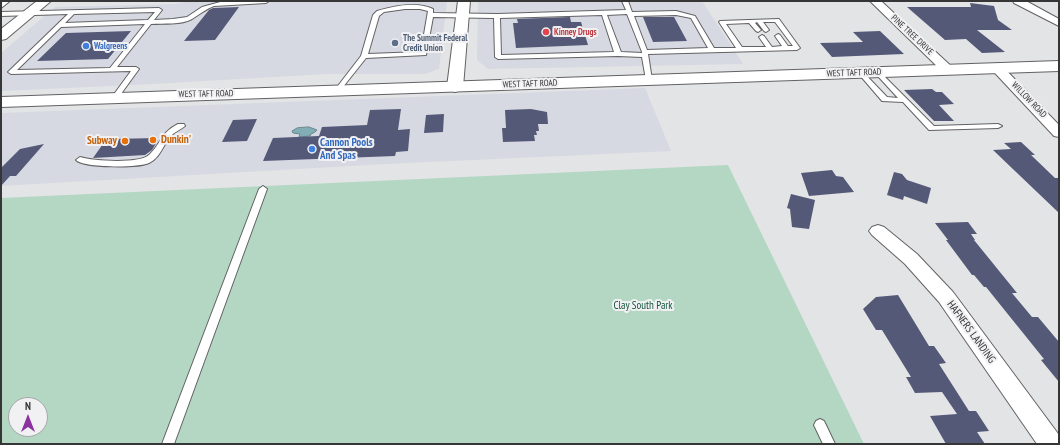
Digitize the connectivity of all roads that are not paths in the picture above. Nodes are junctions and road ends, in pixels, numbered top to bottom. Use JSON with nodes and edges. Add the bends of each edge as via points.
{"nodes":[{"id":1,"x":7,"y":1,"type":"edge"},
{"id":2,"x":45,"y":1,"type":"edge"},
{"id":3,"x":266,"y":1,"type":"edge"},
{"id":4,"x":625,"y":1,"type":"edge"},
{"id":5,"x":875,"y":1,"type":"edge"},
{"id":6,"x":1018,"y":1,"type":"edge"},
{"id":7,"x":1,"y":6,"type":"edge"},
{"id":8,"x":463,"y":8,"type":"edge"},
{"id":9,"x":73,"y":12,"type":"junction"},
{"id":10,"x":29,"y":13,"type":"junction"},
{"id":11,"x":604,"y":13,"type":"junction"},
{"id":12,"x":630,"y":13,"type":"junction"},
{"id":13,"x":1,"y":14,"type":"edge"},
{"id":14,"x":430,"y":16,"type":"junction"},
{"id":15,"x":497,"y":16,"type":"junction"},
{"id":16,"x":748,"y":21,"type":"junction"},
{"id":17,"x":759,"y":21,"type":"junction"},
{"id":18,"x":766,"y":21,"type":"junction"},
{"id":19,"x":149,"y":22,"type":"junction"},
{"id":20,"x":1059,"y":22,"type":"edge"},
{"id":21,"x":60,"y":25,"type":"junction"},
{"id":22,"x":758,"y":30,"type":"dead end"},
{"id":23,"x":766,"y":30,"type":"dead end"},
{"id":24,"x":750,"y":31,"type":"dead end"},
{"id":25,"x":1,"y":36,"type":"edge"},
{"id":26,"x":778,"y":36,"type":"dead end"},
{"id":27,"x":755,"y":37,"type":"dead end"},
{"id":28,"x":762,"y":37,"type":"dead end"},
{"id":29,"x":739,"y":48,"type":"junction"},
{"id":30,"x":762,"y":48,"type":"junction"},
{"id":31,"x":770,"y":48,"type":"junction"},
{"id":32,"x":779,"y":48,"type":"junction"},
{"id":33,"x":786,"y":48,"type":"junction"},
{"id":34,"x":712,"y":50,"type":"junction"},
{"id":35,"x":618,"y":54,"type":"junction"},
{"id":36,"x":646,"y":54,"type":"junction"},
{"id":37,"x":364,"y":56,"type":"junction"},
{"id":38,"x":1059,"y":66,"type":"edge"},
{"id":39,"x":998,"y":68,"type":"junction"},
{"id":40,"x":112,"y":70,"type":"junction"},
{"id":41,"x":948,"y":70,"type":"junction"},
{"id":42,"x":869,"y":72,"type":"junction"},
{"id":43,"x":649,"y":80,"type":"junction"},
{"id":44,"x":455,"y":86,"type":"junction"},
{"id":45,"x":337,"y":91,"type":"junction"},
{"id":46,"x":116,"y":96,"type":"junction"},
{"id":47,"x":904,"y":100,"type":"junction"},
{"id":48,"x":1,"y":102,"type":"edge"},
{"id":49,"x":181,"y":126,"type":"dead end"},
{"id":50,"x":998,"y":126,"type":"dead end"},
{"id":51,"x":1059,"y":133,"type":"edge"},
{"id":52,"x":80,"y":160,"type":"dead end"},
{"id":53,"x":263,"y":189,"type":"dead end"},
{"id":54,"x":878,"y":231,"type":"dead end"},
{"id":55,"x":820,"y":425,"type":"dead end"},
{"id":56,"x":168,"y":444,"type":"edge"},
{"id":57,"x":829,"y":444,"type":"edge"},
{"id":58,"x":1051,"y":444,"type":"edge"}],
"edges":[{"from":1,"to":7,"type":"lane"},
{"from":2,"to":10,"type":"street"},
{"from":3,"to":19,"type":"lane","via":[[224,2],[204,8],[189,18]]},
{"from":4,"to":12,"type":"lane"},
{"from":5,"to":41,"type":"street","name":"PINE TREE DRIVE"},
{"from":6,"to":20,"type":"street"},
{"from":8,"to":14,"type":"lane"},
{"from":8,"to":15,"type":"lane"},
{"from":8,"to":44,"type":"street"},
{"from":9,"to":10,"type":"lane"},
{"from":9,"to":19,"type":"lane","via":[[159,10]]},
{"from":9,"to":21,"type":"lane"},
{"from":10,"to":13,"type":"lane"},
{"from":10,"to":25,"type":"street"},
{"from":11,"to":12,"type":"lane"},
{"from":11,"to":15,"type":"lane"},
{"from":11,"to":35,"type":"lane"},
{"from":12,"to":34,"type":"lane","via":[[676,13],[693,17]]},
{"from":12,"to":36,"type":"lane"},
{"from":14,"to":37,"type":"lane","via":[[424,54]]},
{"from":14,"to":37,"type":"lane","via":[[431,10],[424,7],[390,8],[379,12]]},
{"from":15,"to":35,"type":"lane","via":[[498,57]]},
{"from":16,"to":17,"type":"lane"},
{"from":16,"to":22,"type":"lane"},
{"from":16,"to":24,"type":"lane"},
{"from":16,"to":29,"type":"lane","via":[[722,22]]},
{"from":17,"to":18,"type":"lane"},
{"from":17,"to":23,"type":"lane"},
{"from":18,"to":32,"type":"lane"},
{"from":18,"to":33,"type":"lane","via":[[776,20],[797,48]]},
{"from":19,"to":21,"type":"lane"},
{"from":19,"to":40,"type":"lane"},
{"from":21,"to":40,"type":"lane","via":[[11,72]]},
{"from":26,"to":33,"type":"lane"},
{"from":27,"to":30,"type":"lane"},
{"from":28,"to":31,"type":"lane"},
{"from":29,"to":30,"type":"lane"},
{"from":29,"to":34,"type":"lane"},
{"from":30,"to":31,"type":"lane"},
{"from":31,"to":32,"type":"lane"},
{"from":32,"to":33,"type":"lane"},
{"from":34,"to":36,"type":"lane"},
{"from":35,"to":36,"type":"lane"},
{"from":36,"to":43,"type":"lane"},
{"from":37,"to":45,"type":"lane"},
{"from":38,"to":39,"type":"main road","name":"WEST TAFT ROAD"},
{"from":39,"to":41,"type":"main road","name":"WEST TAFT ROAD"},
{"from":39,"to":51,"type":"street","name":"WILLOW ROAD"},
{"from":40,"to":46,"type":"lane","via":[[136,69]]},
{"from":41,"to":42,"type":"main road","name":"WEST TAFT ROAD"},
{"from":42,"to":43,"type":"main road","name":"WEST TAFT ROAD"},
{"from":42,"to":47,"type":"lane"},
{"from":42,"to":47,"type":"lane","via":[[885,98]]},
{"from":43,"to":44,"type":"main road","name":"WEST TAFT ROAD"},
{"from":44,"to":45,"type":"main road","name":"WEST TAFT ROAD"},
{"from":45,"to":46,"type":"main road","name":"WEST TAFT ROAD"},
{"from":46,"to":48,"type":"main road","name":"WEST TAFT ROAD"},
{"from":47,"to":50,"type":"lane","via":[[932,128]]},
{"from":49,"to":52,"type":"lane","via":[[168,133],[152,158],[146,161],[86,163]]},
{"from":53,"to":56,"type":"lane"},
{"from":54,"to":58,"type":"street","name":"HAFNERS LANDING","via":[[911,259],[946,297]]},
{"from":55,"to":57,"type":"lane"}]}
